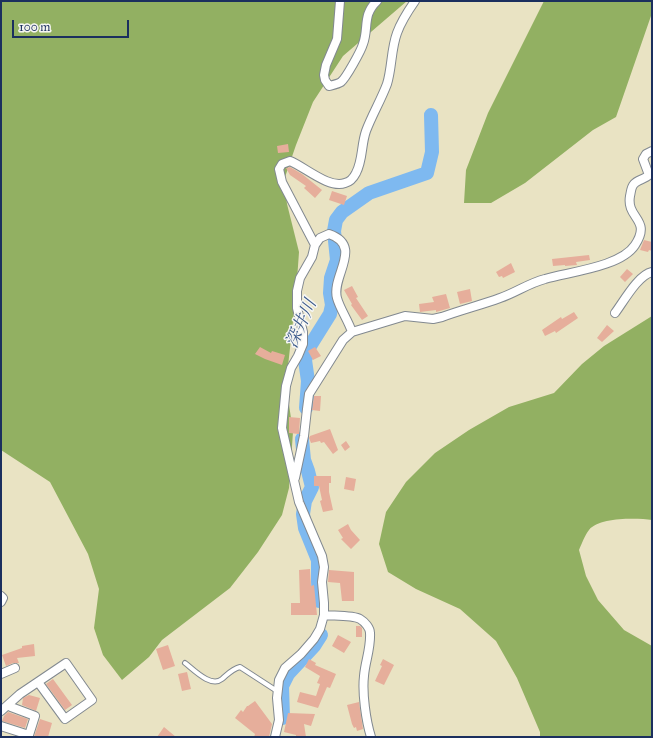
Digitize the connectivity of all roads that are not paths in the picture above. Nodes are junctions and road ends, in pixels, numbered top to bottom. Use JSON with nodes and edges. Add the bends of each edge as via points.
{"nodes":[{"id":1,"x":340,"y":1,"type":"edge"},
{"id":2,"x":377,"y":1,"type":"edge"},
{"id":3,"x":415,"y":1,"type":"edge"},
{"id":4,"x":652,"y":151,"type":"edge"},
{"id":5,"x":315,"y":245,"type":"junction"},
{"id":6,"x":652,"y":272,"type":"edge"},
{"id":7,"x":615,"y":313,"type":"dead end"},
{"id":8,"x":352,"y":332,"type":"junction"},
{"id":9,"x":294,"y":479,"type":"junction"},
{"id":10,"x":1,"y":596,"type":"edge"},
{"id":11,"x":1,"y":602,"type":"edge"},
{"id":12,"x":324,"y":615,"type":"junction"},
{"id":13,"x":184,"y":663,"type":"dead end"},
{"id":14,"x":15,"y":668,"type":"dead end"},
{"id":15,"x":1,"y":674,"type":"edge"},
{"id":16,"x":38,"y":682,"type":"junction"},
{"id":17,"x":278,"y":691,"type":"junction"},
{"id":18,"x":8,"y":704,"type":"junction"},
{"id":19,"x":1,"y":711,"type":"edge"},
{"id":20,"x":1,"y":726,"type":"edge"},
{"id":21,"x":275,"y":737,"type":"edge"},
{"id":22,"x":371,"y":737,"type":"edge"}],
"edges":[{"from":1,"to":2,"type":"street","via":[[338,39],[324,75],[329,86],[340,83],[345,78],[363,45],[368,13]]},
{"from":3,"to":5,"type":"street","via":[[396,35],[387,84],[365,133],[360,162],[352,179],[335,184],[290,161],[282,164],[279,169],[282,182]]},
{"from":4,"to":8,"type":"street","via":[[643,159],[649,175],[634,183],[631,188],[629,202],[631,210],[640,221],[641,230],[634,247],[627,253],[600,265],[544,279],[501,298],[442,317],[433,319],[405,316]]},
{"from":5,"to":8,"type":"street","via":[[320,238],[329,234],[338,238],[344,246],[346,255],[337,284],[337,298]]},
{"from":5,"to":9,"type":"street","via":[[312,257],[300,278],[297,292],[303,344],[291,368],[283,411],[282,428]]},
{"from":6,"to":7,"type":"street","via":[[640,279]]},
{"from":8,"to":9,"type":"street","via":[[343,340],[310,394]]},
{"from":9,"to":12,"type":"street","via":[[298,502],[322,556]]},
{"from":10,"to":11,"type":"street"},
{"from":12,"to":17,"type":"street","via":[[314,639],[285,668],[279,680]]},
{"from":12,"to":22,"type":"street","via":[[359,618],[366,623],[370,632],[364,689]]},
{"from":13,"to":17,"type":"lane","via":[[208,681],[215,682],[240,667]]},
{"from":14,"to":15,"type":"street"},
{"from":16,"to":16,"type":"street","via":[[65,719],[92,700],[66,663]]},
{"from":16,"to":18,"type":"street"},
{"from":17,"to":21,"type":"street","via":[[279,720]]},
{"from":18,"to":19,"type":"street"},
{"from":18,"to":20,"type":"street","via":[[35,716],[29,734]]}]}
